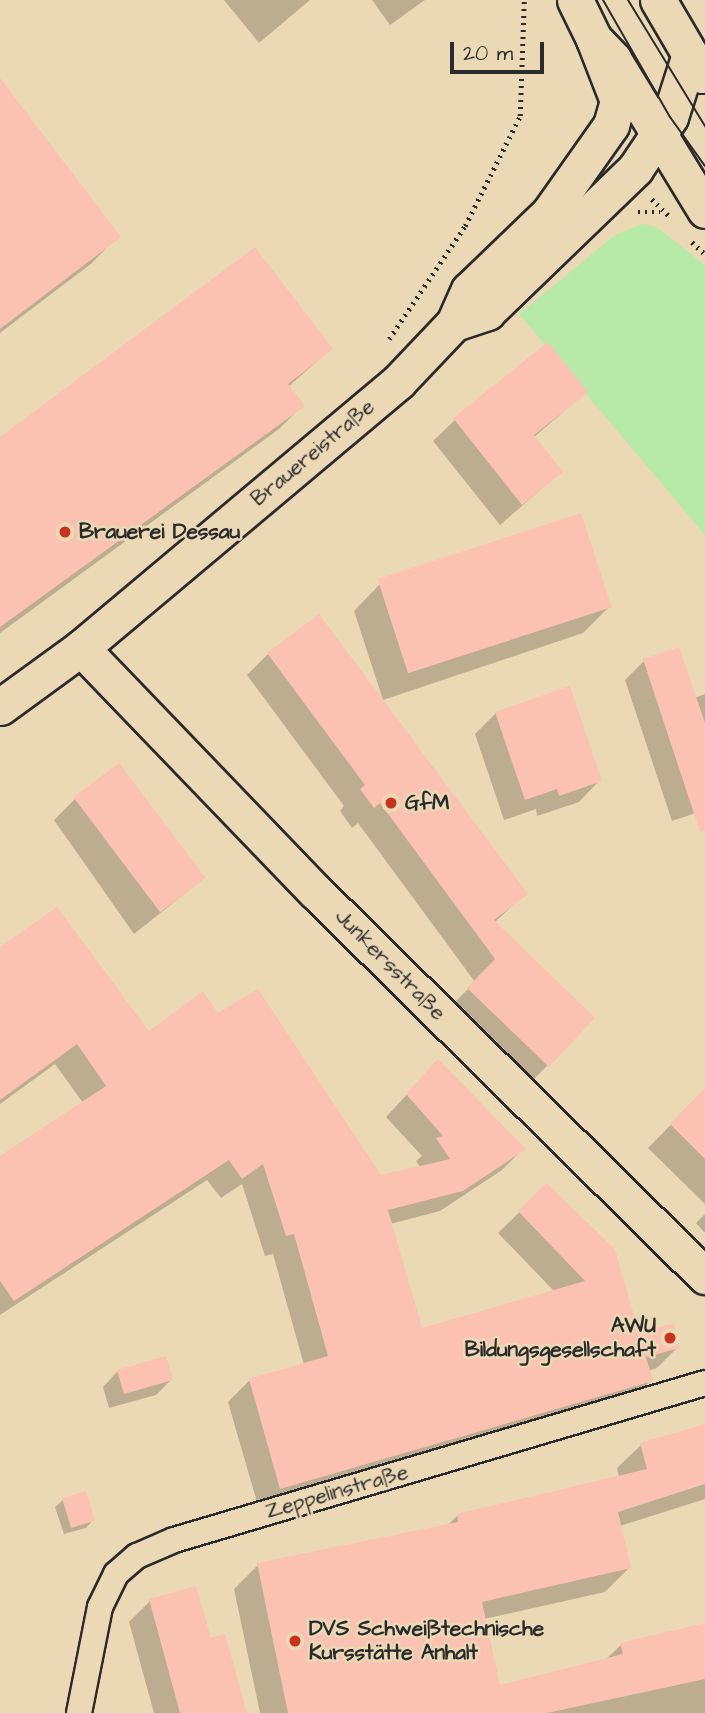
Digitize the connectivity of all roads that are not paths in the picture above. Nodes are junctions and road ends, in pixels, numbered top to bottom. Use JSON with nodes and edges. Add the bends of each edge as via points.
{"nodes":[{"id":1,"x":575,"y":0,"type":"edge"},
{"id":2,"x":657,"y":0,"type":"edge"},
{"id":3,"x":594,"y":39,"type":"junction"},
{"id":4,"x":697,"y":68,"type":"edge"},
{"id":5,"x":660,"y":135,"type":"junction"},
{"id":6,"x":705,"y":209,"type":"edge"},
{"id":7,"x":454,"y":323,"type":"junction"},
{"id":8,"x":81,"y":648,"type":"junction"},
{"id":9,"x":0,"y":707,"type":"edge"},
{"id":10,"x":705,"y":1276,"type":"edge"},
{"id":11,"x":705,"y":1383,"type":"edge"},
{"id":12,"x":79,"y":1713,"type":"edge"}],
"edges":[{"from":1,"to":3,"type":"street"},
{"from":2,"to":4,"type":"street"},
{"from":3,"to":5,"type":"street","via":[[613,59]]},
{"from":3,"to":7,"type":"street","name":"Brauereistraße","via":[[616,91],[617,111],[611,125],[549,213],[470,290]]},
{"from":4,"to":5,"type":"street","name":"Brauereistraße"},
{"from":5,"to":6,"type":"street"},
{"from":5,"to":7,"type":"street","name":"Brauereistraße","via":[[613,192],[487,312]]},
{"from":7,"to":8,"type":"street","name":"Brauereistraße","via":[[398,382]]},
{"from":8,"to":9,"type":"street","name":"Brauereistraße"},
{"from":8,"to":10,"type":"street","name":"Junkersstraße","via":[[316,892]]},
{"from":11,"to":12,"type":"street","name":"Zeppelinstraße","via":[[174,1540],[137,1556],[116,1574],[100,1607]]}]}
